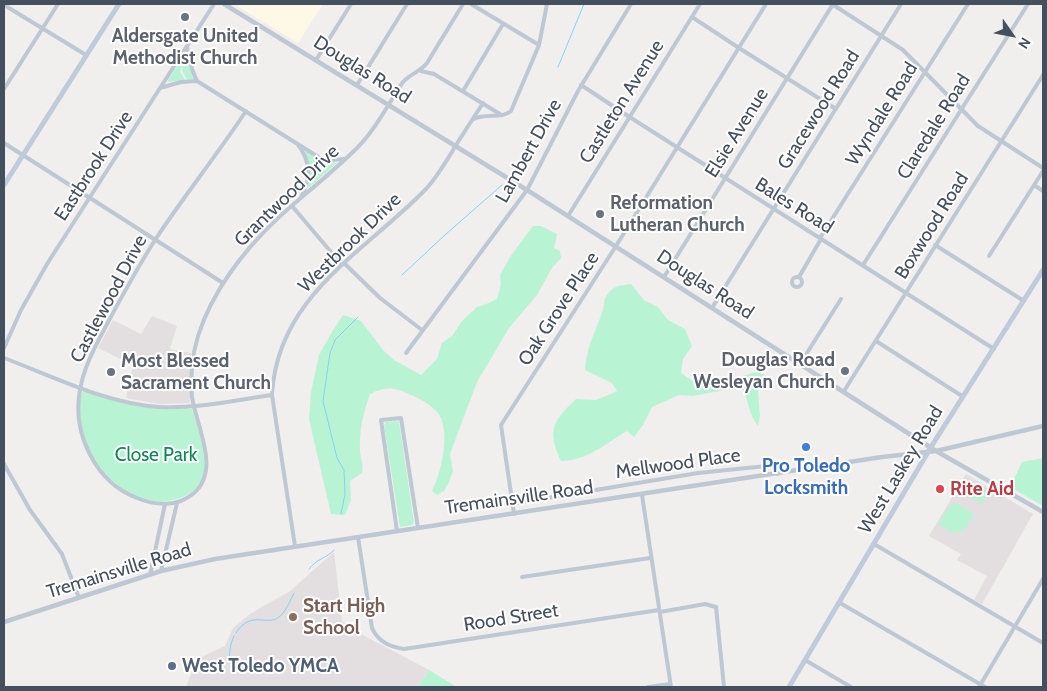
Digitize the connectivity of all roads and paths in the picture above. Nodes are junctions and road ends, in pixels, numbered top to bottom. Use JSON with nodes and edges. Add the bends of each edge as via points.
{"nodes":[{"id":1,"x":58,"y":4,"type":"edge"},
{"id":2,"x":119,"y":4,"type":"edge"},
{"id":3,"x":214,"y":4,"type":"edge"},
{"id":4,"x":224,"y":4,"type":"edge"},
{"id":5,"x":351,"y":4,"type":"edge"},
{"id":6,"x":407,"y":4,"type":"edge"},
{"id":7,"x":463,"y":4,"type":"edge"},
{"id":8,"x":471,"y":4,"type":"edge"},
{"id":9,"x":547,"y":4,"type":"edge"},
{"id":10,"x":631,"y":4,"type":"edge"},
{"id":11,"x":700,"y":4,"type":"edge"},
{"id":12,"x":766,"y":4,"type":"edge"},
{"id":13,"x":833,"y":4,"type":"edge"},
{"id":14,"x":901,"y":4,"type":"edge"},
{"id":15,"x":968,"y":4,"type":"edge"},
{"id":16,"x":1028,"y":4,"type":"edge"},
{"id":17,"x":4,"y":5,"type":"edge"},
{"id":18,"x":692,"y":17,"type":"junction"},
{"id":19,"x":503,"y":24,"type":"junction"},
{"id":20,"x":42,"y":28,"type":"junction"},
{"id":21,"x":882,"y":35,"type":"junction"},
{"id":22,"x":539,"y":45,"type":"junction"},
{"id":23,"x":187,"y":46,"type":"junction"},
{"id":24,"x":738,"y":48,"type":"junction"},
{"id":25,"x":86,"y":55,"type":"junction"},
{"id":26,"x":316,"y":60,"type":"junction"},
{"id":27,"x":419,"y":71,"type":"junction"},
{"id":28,"x":925,"y":71,"type":"junction"},
{"id":29,"x":1043,"y":75,"type":"edge"},
{"id":30,"x":788,"y":79,"type":"junction"},
{"id":31,"x":197,"y":81,"type":"junction"},
{"id":32,"x":356,"y":84,"type":"junction"},
{"id":33,"x":581,"y":85,"type":"junction"},
{"id":34,"x":160,"y":88,"type":"junction"},
{"id":35,"x":4,"y":89,"type":"edge"},
{"id":36,"x":463,"y":91,"type":"junction"},
{"id":37,"x":483,"y":103,"type":"junction"},
{"id":38,"x":389,"y":105,"type":"junction"},
{"id":39,"x":836,"y":108,"type":"junction"},
{"id":40,"x":961,"y":110,"type":"junction"},
{"id":41,"x":246,"y":111,"type":"junction"},
{"id":42,"x":501,"y":115,"type":"junction"},
{"id":43,"x":628,"y":116,"type":"junction"},
{"id":44,"x":472,"y":120,"type":"junction"},
{"id":45,"x":292,"y":140,"type":"junction"},
{"id":46,"x":1001,"y":142,"type":"junction"},
{"id":47,"x":4,"y":143,"type":"edge"},
{"id":48,"x":456,"y":146,"type":"junction"},
{"id":49,"x":678,"y":148,"type":"junction"},
{"id":50,"x":23,"y":156,"type":"junction"},
{"id":51,"x":346,"y":158,"type":"junction"},
{"id":52,"x":1043,"y":169,"type":"edge"},
{"id":53,"x":725,"y":178,"type":"junction"},
{"id":54,"x":4,"y":185,"type":"edge"},
{"id":55,"x":1034,"y":185,"type":"junction"},
{"id":56,"x":527,"y":190,"type":"junction"},
{"id":57,"x":1043,"y":191,"type":"edge"},
{"id":58,"x":89,"y":198,"type":"junction"},
{"id":59,"x":300,"y":200,"type":"junction"},
{"id":60,"x":292,"y":206,"type":"junction"},
{"id":61,"x":774,"y":209,"type":"junction"},
{"id":62,"x":568,"y":216,"type":"junction"},
{"id":63,"x":821,"y":239,"type":"junction"},
{"id":64,"x":156,"y":240,"type":"junction"},
{"id":65,"x":936,"y":244,"type":"junction"},
{"id":66,"x":616,"y":246,"type":"junction"},
{"id":67,"x":989,"y":256,"type":"dead end"},
{"id":68,"x":343,"y":264,"type":"junction"},
{"id":69,"x":863,"y":265,"type":"junction"},
{"id":70,"x":1043,"y":270,"type":"edge"},
{"id":71,"x":664,"y":277,"type":"junction"},
{"id":72,"x":799,"y":277,"type":"dead end"},
{"id":73,"x":223,"y":283,"type":"junction"},
{"id":74,"x":906,"y":293,"type":"junction"},
{"id":75,"x":841,"y":298,"type":"dead end"},
{"id":76,"x":1024,"y":301,"type":"junction"},
{"id":77,"x":712,"y":308,"type":"junction"},
{"id":78,"x":422,"y":330,"type":"junction"},
{"id":79,"x":876,"y":341,"type":"junction"},
{"id":80,"x":4,"y":348,"type":"edge"},
{"id":81,"x":994,"y":348,"type":"junction"},
{"id":82,"x":406,"y":353,"type":"dead end"},
{"id":83,"x":4,"y":358,"type":"edge"},
{"id":84,"x":800,"y":364,"type":"junction"},
{"id":85,"x":80,"y":387,"type":"junction"},
{"id":86,"x":844,"y":392,"type":"junction"},
{"id":87,"x":272,"y":394,"type":"junction"},
{"id":88,"x":962,"y":396,"type":"junction"},
{"id":89,"x":194,"y":406,"type":"junction"},
{"id":90,"x":1043,"y":426,"type":"edge"},
{"id":91,"x":930,"y":449,"type":"junction"},
{"id":92,"x":936,"y":451,"type":"junction"},
{"id":93,"x":4,"y":464,"type":"edge"},
{"id":94,"x":778,"y":474,"type":"junction"},
{"id":95,"x":642,"y":495,"type":"junction"},
{"id":96,"x":177,"y":503,"type":"junction"},
{"id":97,"x":516,"y":503,"type":"dead end"},
{"id":98,"x":165,"y":504,"type":"junction"},
{"id":99,"x":1043,"y":512,"type":"edge"},
{"id":100,"x":514,"y":514,"type":"junction"},
{"id":101,"x":418,"y":528,"type":"junction"},
{"id":102,"x":397,"y":531,"type":"junction"},
{"id":103,"x":358,"y":537,"type":"junction"},
{"id":104,"x":874,"y":544,"type":"junction"},
{"id":105,"x":295,"y":546,"type":"junction"},
{"id":106,"x":650,"y":558,"type":"junction"},
{"id":107,"x":161,"y":571,"type":"junction"},
{"id":108,"x":150,"y":575,"type":"junction"},
{"id":109,"x":522,"y":577,"type":"dead end"},
{"id":110,"x":1043,"y":578,"type":"edge"},
{"id":111,"x":79,"y":598,"type":"junction"},
{"id":112,"x":840,"y":602,"type":"junction"},
{"id":113,"x":659,"y":611,"type":"junction"},
{"id":114,"x":4,"y":622,"type":"edge"},
{"id":115,"x":1015,"y":627,"type":"junction"},
{"id":116,"x":1043,"y":643,"type":"edge"},
{"id":117,"x":805,"y":660,"type":"junction"},
{"id":118,"x":671,"y":686,"type":"edge"},
{"id":119,"x":979,"y":686,"type":"edge"},
{"id":120,"x":648,"y":687,"type":"edge"},
{"id":121,"x":724,"y":687,"type":"edge"},
{"id":122,"x":789,"y":687,"type":"edge"},
{"id":123,"x":851,"y":687,"type":"edge"},
{"id":124,"x":985,"y":687,"type":"edge"}],
"edges":[{"from":1,"to":20,"type":"street"},
{"from":2,"to":25,"type":"main road"},
{"from":3,"to":23,"type":"street","name":"Eastbrook Drive"},
{"from":4,"to":26,"type":"street","name":"Douglas Road"},
{"from":5,"to":26,"type":"street"},
{"from":6,"to":32,"type":"street"},
{"from":7,"to":27,"type":"street","name":"Grantwood Drive"},
{"from":8,"to":19,"type":"street"},
{"from":9,"to":22,"type":"street"},
{"from":10,"to":33,"type":"street","name":"Lambert Drive"},
{"from":11,"to":18,"type":"street","name":"Castleton Avenue"},
{"from":12,"to":24,"type":"street","name":"Oak Grove Place"},
{"from":13,"to":21,"type":"street"},
{"from":13,"to":30,"type":"street","name":"Elsie Avenue"},
{"from":14,"to":21,"type":"street","name":"Gracewood Road"},
{"from":15,"to":28,"type":"street","name":"Wyndale Road"},
{"from":16,"to":40,"type":"street","name":"Claredale Road"},
{"from":17,"to":20,"type":"street"},
{"from":18,"to":24,"type":"street"},
{"from":18,"to":43,"type":"street","name":"Castleton Avenue"},
{"from":19,"to":22,"type":"street"},
{"from":19,"to":36,"type":"street"},
{"from":20,"to":25,"type":"street"},
{"from":20,"to":35,"type":"street"},
{"from":21,"to":28,"type":"street"},
{"from":21,"to":39,"type":"street","name":"Gracewood Road"},
{"from":22,"to":42,"type":"street","via":[[511,111]]},
{"from":23,"to":31,"type":"street"},
{"from":23,"to":34,"type":"street","name":"Eastbrook Drive"},
{"from":24,"to":30,"type":"street"},
{"from":24,"to":49,"type":"street","name":"Oak Grove Place"},
{"from":25,"to":50,"type":"main road"},
{"from":26,"to":32,"type":"street","name":"Douglas Road"},
{"from":27,"to":36,"type":"street","via":[[432,72]]},
{"from":27,"to":38,"type":"street","name":"Grantwood Drive","via":[[405,79]]},
{"from":28,"to":40,"type":"street"},
{"from":28,"to":63,"type":"street","name":"Wyndale Road"},
{"from":29,"to":46,"type":"street","name":"Boxwood Road"},
{"from":30,"to":39,"type":"street"},
{"from":30,"to":53,"type":"street","name":"Elsie Avenue"},
{"from":31,"to":34,"type":"street"},
{"from":31,"to":41,"type":"street"},
{"from":32,"to":38,"type":"street","name":"Douglas Road"},
{"from":33,"to":43,"type":"street","name":"Bales Road"},
{"from":33,"to":56,"type":"street","name":"Lambert Drive"},
{"from":34,"to":58,"type":"street","name":"Eastbrook Drive"},
{"from":36,"to":37,"type":"street"},
{"from":37,"to":42,"type":"street"},
{"from":37,"to":44,"type":"street","name":"Westbrook Drive"},
{"from":38,"to":48,"type":"street","name":"Douglas Road"},
{"from":38,"to":51,"type":"street","name":"Grantwood Drive","via":[[370,133]]},
{"from":39,"to":61,"type":"street","name":"Gracewood Road"},
{"from":40,"to":46,"type":"street"},
{"from":40,"to":69,"type":"street","name":"Claredale Road"},
{"from":41,"to":45,"type":"street"},
{"from":41,"to":64,"type":"street","name":"Castlewood Drive"},
{"from":42,"to":44,"type":"street","via":[[484,115]]},
{"from":43,"to":49,"type":"street","name":"Bales Road"},
{"from":43,"to":62,"type":"street","name":"Castleton Avenue"},
{"from":44,"to":48,"type":"street","name":"Westbrook Drive"},
{"from":45,"to":51,"type":"street","via":[[324,159]]},
{"from":45,"to":59,"type":"street","via":[[303,152],[308,170]]},
{"from":46,"to":52,"type":"street"},
{"from":46,"to":65,"type":"street","name":"Boxwood Road"},
{"from":47,"to":50,"type":"street"},
{"from":48,"to":56,"type":"street","name":"Douglas Road"},
{"from":48,"to":68,"type":"street","name":"Westbrook Drive","via":[[426,188]]},
{"from":49,"to":53,"type":"street","name":"Bales Road"},
{"from":49,"to":66,"type":"street","name":"Oak Grove Place"},
{"from":50,"to":54,"type":"main road"},
{"from":50,"to":58,"type":"street"},
{"from":51,"to":59,"type":"street","name":"Grantwood Drive"},
{"from":52,"to":55,"type":"street"},
{"from":53,"to":61,"type":"street","name":"Bales Road"},
{"from":53,"to":71,"type":"street","name":"Elsie Avenue"},
{"from":55,"to":57,"type":"street"},
{"from":55,"to":67,"type":"street"},
{"from":56,"to":62,"type":"street","name":"Douglas Road"},
{"from":56,"to":78,"type":"street","name":"Lambert Drive"},
{"from":58,"to":64,"type":"street"},
{"from":58,"to":80,"type":"street","name":"Eastbrook Drive","via":[[20,310]]},
{"from":59,"to":60,"type":"street","name":"Grantwood Drive"},
{"from":60,"to":68,"type":"street"},
{"from":60,"to":73,"type":"street","name":"Grantwood Drive","via":[[258,238]]},
{"from":61,"to":63,"type":"street","name":"Bales Road"},
{"from":61,"to":77,"type":"street","name":"Gracewood Road"},
{"from":62,"to":66,"type":"street","name":"Douglas Road"},
{"from":63,"to":69,"type":"street","name":"Bales Road"},
{"from":63,"to":72,"type":"street","name":"Wyndale Road"},
{"from":64,"to":73,"type":"street"},
{"from":64,"to":85,"type":"street","name":"Castlewood Drive","via":[[118,303]]},
{"from":65,"to":74,"type":"street","name":"Boxwood Road"},
{"from":65,"to":76,"type":"street"},
{"from":66,"to":71,"type":"street","name":"Douglas Road"},
{"from":66,"to":100,"type":"street","name":"Oak Grove Place","via":[[501,424]]},
{"from":68,"to":78,"type":"street"},
{"from":68,"to":87,"type":"street","name":"Westbrook Drive","via":[[310,299],[288,332],[274,370]]},
{"from":69,"to":74,"type":"street","name":"Bales Road"},
{"from":70,"to":76,"type":"main road","name":"West Laskey Road"},
{"from":71,"to":77,"type":"street","name":"Douglas Road"},
{"from":73,"to":89,"type":"street","name":"Grantwood Drive","via":[[205,316],[196,342],[191,375]]},
{"from":74,"to":79,"type":"street","name":"Boxwood Road"},
{"from":74,"to":81,"type":"street","name":"Bales Road"},
{"from":75,"to":84,"type":"street"},
{"from":76,"to":81,"type":"main road","name":"West Laskey Road"},
{"from":77,"to":84,"type":"street","name":"Douglas Road"},
{"from":78,"to":82,"type":"street","name":"Lambert Drive"},
{"from":79,"to":86,"type":"street","name":"Boxwood Road"},
{"from":79,"to":88,"type":"street"},
{"from":81,"to":88,"type":"main road","name":"West Laskey Road"},
{"from":83,"to":85,"type":"street"},
{"from":84,"to":86,"type":"street","name":"Douglas Road"},
{"from":85,"to":89,"type":"street","via":[[137,404]]},
{"from":85,"to":98,"type":"street","name":"Castlewood Drive","via":[[78,413],[81,434],[99,470],[133,497]]},
{"from":86,"to":91,"type":"street","name":"Douglas Road"},
{"from":87,"to":89,"type":"street"},
{"from":87,"to":105,"type":"street","name":"Westbrook Drive"},
{"from":88,"to":91,"type":"main road","name":"West Laskey Road"},
{"from":89,"to":96,"type":"street","name":"Grantwood Drive","via":[[206,476],[196,492]]},
{"from":90,"to":92,"type":"street"},
{"from":91,"to":92,"type":"street","name":"Douglas Road"},
{"from":91,"to":94,"type":"street","name":"Tremainsville Road"},
{"from":91,"to":104,"type":"main road","name":"West Laskey Road"},
{"from":92,"to":99,"type":"street","name":"Douglas Road"},
{"from":93,"to":111,"type":"street","via":[[30,510],[62,554]]},
{"from":94,"to":95,"type":"street","name":"Tremainsville Road"},
{"from":94,"to":97,"type":"street","name":"Mellwood Place","via":[[776,465],[698,473]]},
{"from":95,"to":100,"type":"street","name":"Tremainsville Road"},
{"from":95,"to":106,"type":"street"},
{"from":96,"to":98,"type":"street","name":"Castlewood Drive"},
{"from":96,"to":107,"type":"street"},
{"from":98,"to":108,"type":"street"},
{"from":100,"to":101,"type":"street","name":"Tremainsville Road"},
{"from":101,"to":102,"type":"street","name":"Tremainsville Road"},
{"from":101,"to":102,"type":"street","via":[[401,418],[381,420]]},
{"from":102,"to":103,"type":"street","name":"Tremainsville Road"},
{"from":103,"to":105,"type":"street","name":"Tremainsville Road"},
{"from":103,"to":113,"type":"street","name":"Rood Street","via":[[373,632],[385,643],[404,649]]},
{"from":104,"to":112,"type":"main road","name":"West Laskey Road"},
{"from":104,"to":115,"type":"street"},
{"from":105,"to":107,"type":"street","name":"Tremainsville Road"},
{"from":106,"to":109,"type":"street"},
{"from":106,"to":113,"type":"street"},
{"from":107,"to":108,"type":"street","name":"Tremainsville Road"},
{"from":108,"to":111,"type":"street","name":"Tremainsville Road"},
{"from":110,"to":115,"type":"street"},
{"from":111,"to":114,"type":"street","name":"Tremainsville Road"},
{"from":112,"to":117,"type":"main road","name":"West Laskey Road"},
{"from":112,"to":119,"type":"street"},
{"from":113,"to":118,"type":"street"},
{"from":113,"to":121,"type":"street","name":"Rood Street","via":[[706,604],[716,607]]},
{"from":115,"to":116,"type":"street"},
{"from":115,"to":119,"type":"street"},
{"from":117,"to":122,"type":"main road","name":"West Laskey Road"},
{"from":117,"to":123,"type":"street"},
{"from":118,"to":120,"type":"street"},
{"from":119,"to":124,"type":"street"}]}
